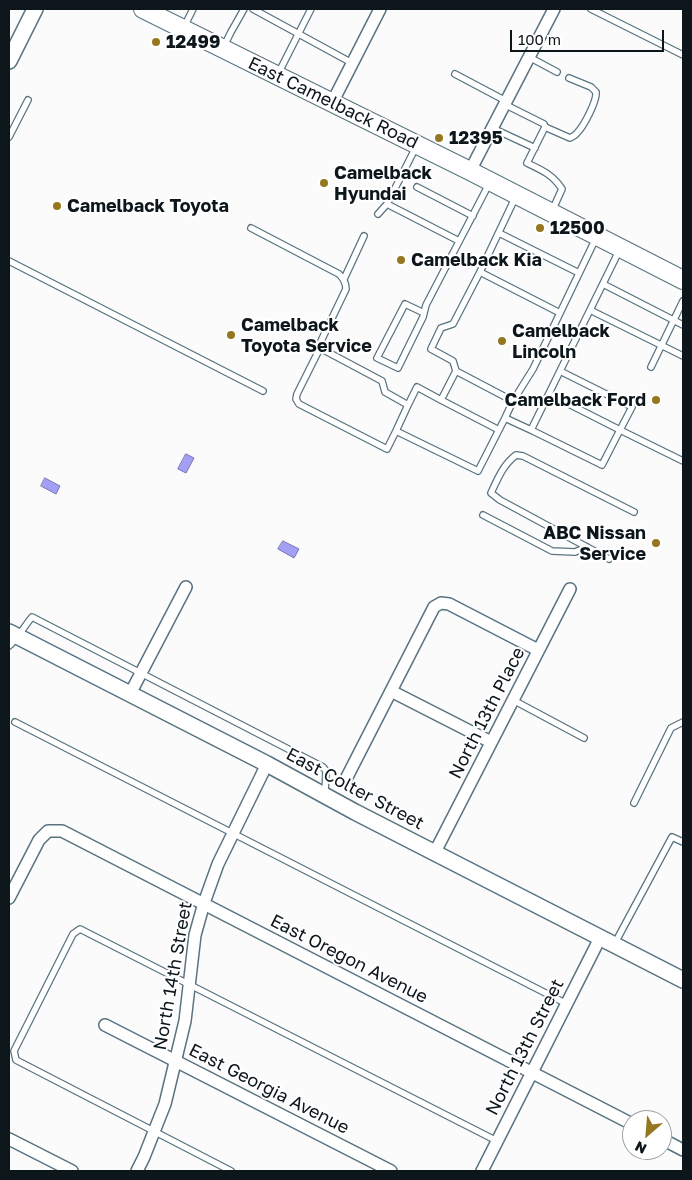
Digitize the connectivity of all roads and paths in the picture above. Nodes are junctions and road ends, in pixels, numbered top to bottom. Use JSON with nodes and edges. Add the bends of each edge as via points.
{"nodes":[{"id":1,"x":35,"y":9,"type":"edge"},
{"id":2,"x":143,"y":9,"type":"edge"},
{"id":3,"x":193,"y":9,"type":"edge"},
{"id":4,"x":244,"y":9,"type":"edge"},
{"id":5,"x":253,"y":9,"type":"edge"},
{"id":6,"x":311,"y":9,"type":"edge"},
{"id":7,"x":554,"y":9,"type":"edge"},
{"id":8,"x":591,"y":9,"type":"edge"},
{"id":9,"x":377,"y":10,"type":"edge"},
{"id":10,"x":184,"y":29,"type":"junction"},
{"id":11,"x":299,"y":34,"type":"junction"},
{"id":12,"x":223,"y":48,"type":"junction"},
{"id":13,"x":683,"y":55,"type":"edge"},
{"id":14,"x":529,"y":57,"type":"junction"},
{"id":15,"x":9,"y":61,"type":"edge"},
{"id":16,"x":352,"y":64,"type":"junction"},
{"id":17,"x":557,"y":72,"type":"dead end"},
{"id":18,"x":455,"y":74,"type":"dead end"},
{"id":19,"x":278,"y":76,"type":"junction"},
{"id":20,"x":569,"y":78,"type":"dead end"},
{"id":21,"x":28,"y":100,"type":"dead end"},
{"id":22,"x":332,"y":103,"type":"junction"},
{"id":23,"x":505,"y":103,"type":"junction"},
{"id":24,"x":545,"y":127,"type":"junction"},
{"id":25,"x":492,"y":128,"type":"junction"},
{"id":26,"x":9,"y":137,"type":"edge"},
{"id":27,"x":417,"y":145,"type":"junction"},
{"id":28,"x":535,"y":148,"type":"junction"},
{"id":29,"x":470,"y":171,"type":"junction"},
{"id":30,"x":490,"y":182,"type":"junction"},
{"id":31,"x":417,"y":187,"type":"dead end"},
{"id":32,"x":517,"y":195,"type":"junction"},
{"id":33,"x":387,"y":204,"type":"junction"},
{"id":34,"x":551,"y":213,"type":"junction"},
{"id":35,"x":378,"y":214,"type":"dead end"},
{"id":36,"x":473,"y":216,"type":"junction"},
{"id":37,"x":251,"y":228,"type":"dead end"},
{"id":38,"x":499,"y":232,"type":"junction"},
{"id":39,"x":364,"y":236,"type":"dead end"},
{"id":40,"x":597,"y":236,"type":"junction"},
{"id":41,"x":459,"y":241,"type":"junction"},
{"id":42,"x":620,"y":248,"type":"junction"},
{"id":43,"x":9,"y":261,"type":"edge"},
{"id":44,"x":480,"y":272,"type":"junction"},
{"id":45,"x":579,"y":274,"type":"junction"},
{"id":46,"x":344,"y":279,"type":"junction"},
{"id":47,"x":683,"y":280,"type":"edge"},
{"id":48,"x":603,"y":284,"type":"junction"},
{"id":49,"x":683,"y":301,"type":"edge"},
{"id":50,"x":590,"y":310,"type":"junction"},
{"id":51,"x":424,"y":313,"type":"junction"},
{"id":52,"x":560,"y":313,"type":"junction"},
{"id":53,"x":674,"y":320,"type":"junction"},
{"id":54,"x":683,"y":325,"type":"edge"},
{"id":55,"x":661,"y":345,"type":"junction"},
{"id":56,"x":320,"y":348,"type":"junction"},
{"id":57,"x":683,"y":356,"type":"edge"},
{"id":58,"x":651,"y":367,"type":"dead end"},
{"id":59,"x":456,"y":371,"type":"junction"},
{"id":60,"x":560,"y":371,"type":"junction"},
{"id":61,"x":264,"y":391,"type":"dead end"},
{"id":62,"x":549,"y":394,"type":"junction"},
{"id":63,"x":441,"y":400,"type":"junction"},
{"id":64,"x":513,"y":401,"type":"junction"},
{"id":65,"x":408,"y":405,"type":"junction"},
{"id":66,"x":505,"y":418,"type":"junction"},
{"id":67,"x":499,"y":430,"type":"junction"},
{"id":68,"x":531,"y":430,"type":"junction"},
{"id":69,"x":620,"y":430,"type":"junction"},
{"id":70,"x":396,"y":431,"type":"junction"},
{"id":71,"x":683,"y":461,"type":"edge"},
{"id":72,"x":634,"y":512,"type":"dead end"},
{"id":73,"x":483,"y":516,"type":"dead end"},
{"id":74,"x":587,"y":546,"type":"junction"},
{"id":75,"x":609,"y":559,"type":"dead end"},
{"id":76,"x":186,"y":587,"type":"dead end"},
{"id":77,"x":570,"y":589,"type":"dead end"},
{"id":78,"x":12,"y":638,"type":"edge"},
{"id":79,"x":538,"y":650,"type":"junction"},
{"id":80,"x":141,"y":673,"type":"junction"},
{"id":81,"x":391,"y":691,"type":"junction"},
{"id":82,"x":130,"y":694,"type":"junction"},
{"id":83,"x":512,"y":700,"type":"junction"},
{"id":84,"x":15,"y":722,"type":"dead end"},
{"id":85,"x":683,"y":722,"type":"edge"},
{"id":86,"x":584,"y":738,"type":"dead end"},
{"id":87,"x":491,"y":742,"type":"junction"},
{"id":88,"x":267,"y":764,"type":"junction"},
{"id":89,"x":348,"y":777,"type":"dead end"},
{"id":90,"x":324,"y":795,"type":"junction"},
{"id":91,"x":634,"y":803,"type":"dead end"},
{"id":92,"x":233,"y":832,"type":"junction"},
{"id":93,"x":683,"y":842,"type":"edge"},
{"id":94,"x":435,"y":852,"type":"junction"},
{"id":95,"x":9,"y":898,"type":"edge"},
{"id":96,"x":204,"y":903,"type":"junction"},
{"id":97,"x":600,"y":938,"type":"junction"},
{"id":98,"x":614,"y":945,"type":"junction"},
{"id":99,"x":683,"y":980,"type":"edge"},
{"id":100,"x":190,"y":985,"type":"junction"},
{"id":101,"x":567,"y":1004,"type":"junction"},
{"id":102,"x":105,"y":1025,"type":"dead end"},
{"id":103,"x":176,"y":1061,"type":"junction"},
{"id":104,"x":532,"y":1073,"type":"junction"},
{"id":105,"x":622,"y":1119,"type":"edge"},
{"id":106,"x":154,"y":1132,"type":"junction"},
{"id":107,"x":9,"y":1140,"type":"edge"},
{"id":108,"x":497,"y":1141,"type":"junction"},
{"id":109,"x":72,"y":1171,"type":"edge"},
{"id":110,"x":137,"y":1171,"type":"edge"},
{"id":111,"x":231,"y":1171,"type":"edge"},
{"id":112,"x":391,"y":1171,"type":"edge"},
{"id":113,"x":482,"y":1171,"type":"edge"}],
"edges":[{"from":1,"to":15,"type":"street"},
{"from":2,"to":10,"type":"main road","name":"East Camelback Road"},
{"from":3,"to":10,"type":"lane"},
{"from":4,"to":12,"type":"lane"},
{"from":5,"to":11,"type":"lane"},
{"from":6,"to":11,"type":"lane"},
{"from":7,"to":14,"type":"street"},
{"from":8,"to":13,"type":"lane"},
{"from":9,"to":16,"type":"street"},
{"from":10,"to":12,"type":"main road","name":"East Camelback Road"},
{"from":11,"to":16,"type":"lane"},
{"from":11,"to":19,"type":"lane"},
{"from":12,"to":19,"type":"main road","name":"East Camelback Road"},
{"from":14,"to":17,"type":"lane"},
{"from":14,"to":23,"type":"street"},
{"from":16,"to":22,"type":"street"},
{"from":18,"to":23,"type":"lane"},
{"from":19,"to":22,"type":"main road","name":"East Camelback Road"},
{"from":20,"to":24,"type":"lane","via":[[591,87],[597,98],[576,135],[570,138]]},
{"from":21,"to":26,"type":"lane"},
{"from":22,"to":27,"type":"main road","name":"East Camelback Road"},
{"from":23,"to":24,"type":"lane"},
{"from":23,"to":25,"type":"street"},
{"from":24,"to":28,"type":"lane"},
{"from":25,"to":28,"type":"lane"},
{"from":25,"to":29,"type":"street"},
{"from":27,"to":29,"type":"main road","name":"East Camelback Road"},
{"from":27,"to":33,"type":"lane"},
{"from":28,"to":34,"type":"lane","via":[[527,163],[548,174],[562,189]]},
{"from":29,"to":30,"type":"main road","name":"East Camelback Road"},
{"from":30,"to":32,"type":"main road","name":"East Camelback Road"},
{"from":30,"to":36,"type":"lane"},
{"from":31,"to":36,"type":"lane"},
{"from":32,"to":34,"type":"main road","name":"East Camelback Road"},
{"from":32,"to":38,"type":"lane"},
{"from":33,"to":35,"type":"lane"},
{"from":33,"to":41,"type":"lane"},
{"from":34,"to":40,"type":"main road","name":"East Camelback Road"},
{"from":36,"to":41,"type":"lane"},
{"from":37,"to":46,"type":"lane"},
{"from":38,"to":44,"type":"lane"},
{"from":38,"to":45,"type":"lane"},
{"from":39,"to":46,"type":"lane"},
{"from":40,"to":42,"type":"main road","name":"East Camelback Road"},
{"from":40,"to":45,"type":"lane"},
{"from":41,"to":51,"type":"lane"},
{"from":42,"to":47,"type":"main road","name":"East Camelback Road"},
{"from":42,"to":48,"type":"lane"},
{"from":43,"to":61,"type":"lane"},
{"from":44,"to":52,"type":"lane"},
{"from":44,"to":59,"type":"lane","via":[[453,324],[441,328],[431,349],[453,361]]},
{"from":45,"to":52,"type":"lane"},
{"from":46,"to":56,"type":"lane","via":[[346,290]]},
{"from":48,"to":50,"type":"lane"},
{"from":48,"to":53,"type":"lane"},
{"from":49,"to":53,"type":"lane"},
{"from":50,"to":55,"type":"lane"},
{"from":50,"to":60,"type":"lane"},
{"from":51,"to":51,"type":"lane","via":[[398,368],[377,358],[405,304]]},
{"from":52,"to":64,"type":"lane","via":[[533,369]]},
{"from":53,"to":54,"type":"lane"},
{"from":53,"to":55,"type":"lane"},
{"from":55,"to":57,"type":"lane"},
{"from":55,"to":58,"type":"lane"},
{"from":56,"to":65,"type":"lane","via":[[382,381],[385,392]]},
{"from":56,"to":70,"type":"lane","via":[[297,394],[299,404],[387,449]]},
{"from":59,"to":63,"type":"lane"},
{"from":59,"to":64,"type":"lane"},
{"from":60,"to":62,"type":"lane"},
{"from":60,"to":69,"type":"lane","via":[[632,407]]},
{"from":62,"to":68,"type":"lane"},
{"from":62,"to":69,"type":"lane"},
{"from":63,"to":65,"type":"lane","via":[[417,387]]},
{"from":63,"to":67,"type":"lane"},
{"from":64,"to":66,"type":"lane"},
{"from":65,"to":70,"type":"lane"},
{"from":66,"to":67,"type":"lane"},
{"from":66,"to":68,"type":"lane"},
{"from":67,"to":70,"type":"lane","via":[[478,471]]},
{"from":68,"to":69,"type":"lane","via":[[602,465]]},
{"from":69,"to":71,"type":"lane"},
{"from":72,"to":74,"type":"lane","via":[[523,456],[516,455],[510,460],[491,493]]},
{"from":73,"to":74,"type":"lane","via":[[552,551],[575,552]]},
{"from":74,"to":75,"type":"lane"},
{"from":76,"to":80,"type":"street"},
{"from":77,"to":79,"type":"street","name":"North 13th Place"},
{"from":78,"to":80,"type":"lane","via":[[32,617]]},
{"from":78,"to":82,"type":"street","name":"East Colter Street"},
{"from":79,"to":81,"type":"street","via":[[449,604],[440,603],[434,607]]},
{"from":79,"to":83,"type":"street","name":"North 13th Place"},
{"from":80,"to":82,"type":"street"},
{"from":80,"to":90,"type":"lane","via":[[323,767],[326,771]]},
{"from":81,"to":87,"type":"street"},
{"from":81,"to":89,"type":"street"},
{"from":82,"to":88,"type":"street","name":"East Colter Street"},
{"from":83,"to":86,"type":"lane"},
{"from":83,"to":87,"type":"street","name":"North 13th Place"},
{"from":84,"to":92,"type":"lane"},
{"from":85,"to":91,"type":"lane","via":[[671,728]]},
{"from":87,"to":94,"type":"street","name":"North 13th Place"},
{"from":88,"to":90,"type":"street","name":"East Colter Street"},
{"from":88,"to":92,"type":"street","name":"North 14th Street"},
{"from":90,"to":94,"type":"street","name":"East Colter Street"},
{"from":92,"to":96,"type":"street","name":"North 14th Street"},
{"from":92,"to":101,"type":"lane"},
{"from":93,"to":98,"type":"lane","via":[[672,837]]},
{"from":94,"to":97,"type":"street","name":"East Colter Street"},
{"from":95,"to":96,"type":"street","name":"East Oregon Avenue","via":[[38,840],[48,830],[62,831]]},
{"from":96,"to":100,"type":"street","name":"North 14th Street","via":[[195,935]]},
{"from":96,"to":104,"type":"street","name":"East Oregon Avenue"},
{"from":97,"to":98,"type":"street","name":"East Colter Street"},
{"from":97,"to":101,"type":"street","name":"North 13th Street"},
{"from":98,"to":99,"type":"street","name":"East Colter Street"},
{"from":100,"to":103,"type":"street","name":"North 14th Street"},
{"from":100,"to":106,"type":"lane","via":[[80,929],[73,934],[14,1051],[16,1060]]},
{"from":100,"to":108,"type":"lane"},
{"from":101,"to":104,"type":"street","name":"North 13th Street"},
{"from":102,"to":103,"type":"street","name":"East Georgia Avenue"},
{"from":103,"to":106,"type":"street","name":"North 14th Street"},
{"from":103,"to":112,"type":"street","name":"East Georgia Avenue"},
{"from":104,"to":105,"type":"street","name":"East Oregon Avenue"},
{"from":104,"to":108,"type":"street","name":"North 13th Street"},
{"from":106,"to":110,"type":"street","name":"North 14th Street"},
{"from":106,"to":111,"type":"lane"},
{"from":107,"to":109,"type":"street"},
{"from":108,"to":113,"type":"street","name":"North 13th Street"}]}
